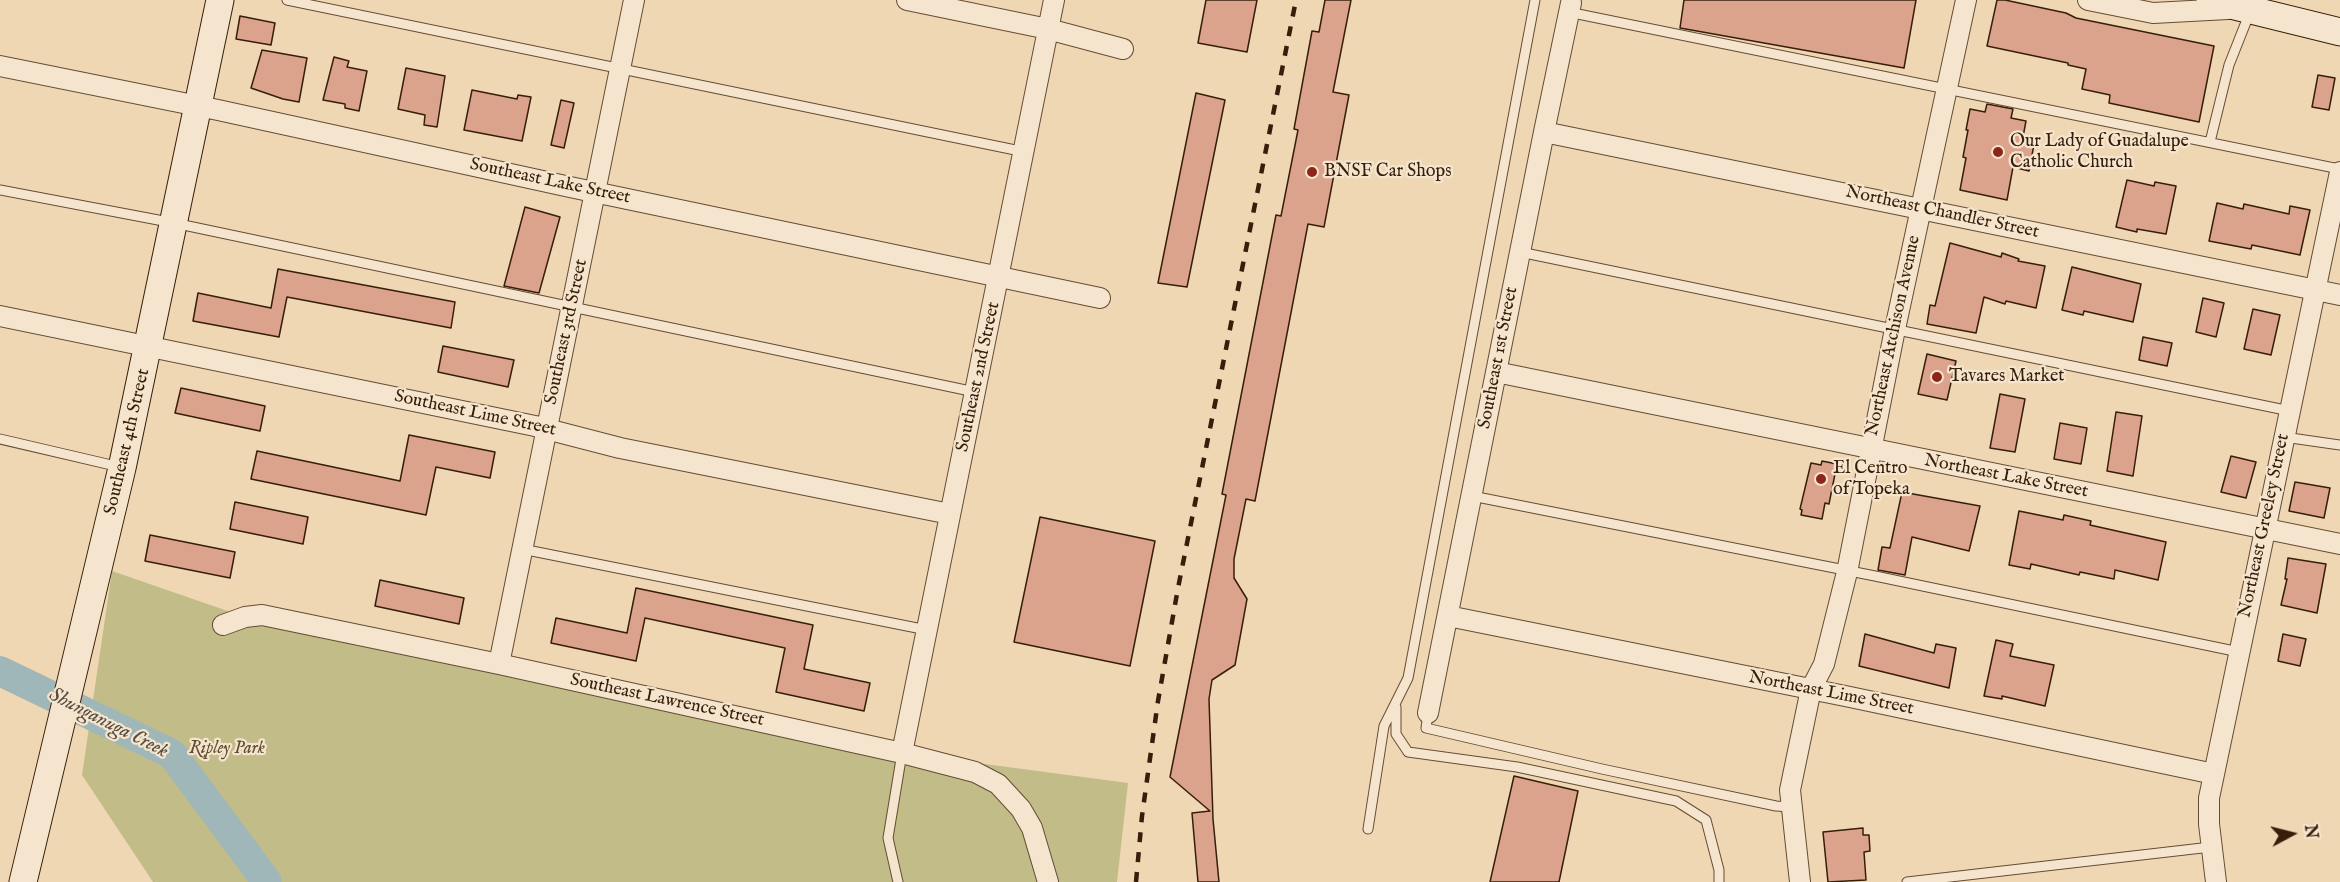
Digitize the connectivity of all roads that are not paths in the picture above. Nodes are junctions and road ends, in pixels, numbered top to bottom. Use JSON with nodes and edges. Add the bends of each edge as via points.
{"nodes":[{"id":1,"x":220,"y":0,"type":"edge"},
{"id":2,"x":287,"y":0,"type":"edge"},
{"id":3,"x":634,"y":0,"type":"edge"},
{"id":4,"x":907,"y":0,"type":"edge"},
{"id":5,"x":1054,"y":0,"type":"edge"},
{"id":6,"x":1535,"y":0,"type":"edge"},
{"id":7,"x":1966,"y":0,"type":"edge"},
{"id":8,"x":2088,"y":0,"type":"edge"},
{"id":9,"x":2210,"y":0,"type":"edge"},
{"id":10,"x":1570,"y":8,"type":"joint"},
{"id":11,"x":2248,"y":9,"type":"junction"},
{"id":12,"x":1048,"y":29,"type":"junction"},
{"id":13,"x":2340,"y":32,"type":"edge"},
{"id":14,"x":1123,"y":49,"type":"dead end"},
{"id":15,"x":0,"y":66,"type":"edge"},
{"id":16,"x":621,"y":70,"type":"junction"},
{"id":17,"x":1948,"y":88,"type":"junction"},
{"id":18,"x":198,"y":106,"type":"junction"},
{"id":19,"x":1544,"y":132,"type":"junction"},
{"id":20,"x":2210,"y":142,"type":"junction"},
{"id":21,"x":1025,"y":152,"type":"junction"},
{"id":22,"x":2340,"y":170,"type":"edge"},
{"id":23,"x":0,"y":190,"type":"edge"},
{"id":24,"x":596,"y":192,"type":"junction"},
{"id":25,"x":1921,"y":209,"type":"junction"},
{"id":26,"x":174,"y":223,"type":"junction"},
{"id":27,"x":1520,"y":252,"type":"junction"},
{"id":28,"x":999,"y":277,"type":"junction"},
{"id":29,"x":2315,"y":290,"type":"junction"},
{"id":30,"x":2340,"y":295,"type":"edge"},
{"id":31,"x":1100,"y":298,"type":"dead end"},
{"id":32,"x":572,"y":308,"type":"junction"},
{"id":33,"x":0,"y":316,"type":"edge"},
{"id":34,"x":1895,"y":329,"type":"junction"},
{"id":35,"x":149,"y":346,"type":"junction"},
{"id":36,"x":1496,"y":372,"type":"junction"},
{"id":37,"x":975,"y":392,"type":"junction"},
{"id":38,"x":2290,"y":411,"type":"junction"},
{"id":39,"x":547,"y":429,"type":"junction"},
{"id":40,"x":2284,"y":437,"type":"junction"},
{"id":41,"x":0,"y":440,"type":"edge"},
{"id":42,"x":2340,"y":446,"type":"edge"},
{"id":43,"x":1871,"y":450,"type":"junction"},
{"id":44,"x":122,"y":468,"type":"junction"},
{"id":45,"x":1472,"y":496,"type":"junction"},
{"id":46,"x":950,"y":514,"type":"junction"},
{"id":47,"x":2265,"y":529,"type":"junction"},
{"id":48,"x":2340,"y":544,"type":"edge"},
{"id":49,"x":522,"y":549,"type":"junction"},
{"id":50,"x":1847,"y":572,"type":"junction"},
{"id":51,"x":1448,"y":616,"type":"junction"},
{"id":52,"x":223,"y":625,"type":"dead end"},
{"id":53,"x":927,"y":630,"type":"junction"},
{"id":54,"x":2239,"y":652,"type":"junction"},
{"id":55,"x":499,"y":664,"type":"junction"},
{"id":56,"x":1811,"y":689,"type":"junction"},
{"id":57,"x":1396,"y":703,"type":"junction"},
{"id":58,"x":1428,"y":713,"type":"joint"},
{"id":59,"x":902,"y":753,"type":"junction"},
{"id":60,"x":2214,"y":774,"type":"junction"},
{"id":61,"x":1792,"y":807,"type":"junction"},
{"id":62,"x":1368,"y":830,"type":"dead end"},
{"id":63,"x":2211,"y":847,"type":"junction"},
{"id":64,"x":23,"y":882,"type":"edge"},
{"id":65,"x":898,"y":882,"type":"edge"},
{"id":66,"x":1048,"y":882,"type":"edge"},
{"id":67,"x":1719,"y":882,"type":"edge"},
{"id":68,"x":1800,"y":882,"type":"edge"},
{"id":69,"x":1907,"y":882,"type":"edge"},
{"id":70,"x":2216,"y":882,"type":"edge"}],
"edges":[{"from":1,"to":18,"type":"street","name":"Southeast 4th Street"},
{"from":2,"to":16,"type":"lane"},
{"from":3,"to":16,"type":"street","name":"Southeast 3rd Street"},
{"from":4,"to":12,"type":"street"},
{"from":5,"to":12,"type":"street","name":"Southeast 2nd Street"},
{"from":6,"to":57,"type":"lane","via":[[1408,678]]},
{"from":7,"to":17,"type":"street","name":"Northeast Atchison Avenue"},
{"from":8,"to":11,"type":"street","via":[[2154,13]]},
{"from":9,"to":11,"type":"street"},
{"from":10,"to":17,"type":"lane"},
{"from":10,"to":19,"type":"street","name":"Southeast 1st Street"},
{"from":11,"to":13,"type":"street"},
{"from":11,"to":20,"type":"lane"},
{"from":12,"to":14,"type":"street"},
{"from":12,"to":21,"type":"street","name":"Southeast 2nd Street"},
{"from":15,"to":18,"type":"street","name":"Southeast Lake Street"},
{"from":16,"to":21,"type":"lane"},
{"from":16,"to":24,"type":"street","name":"Southeast 3rd Street"},
{"from":17,"to":20,"type":"lane"},
{"from":17,"to":25,"type":"street","name":"Northeast Atchison Avenue"},
{"from":18,"to":24,"type":"street","name":"Southeast Lake Street"},
{"from":18,"to":26,"type":"street","name":"Southeast 4th Street"},
{"from":19,"to":25,"type":"street","name":"Northeast Chandler Street"},
{"from":19,"to":27,"type":"street","name":"Southeast 1st Street"},
{"from":20,"to":22,"type":"lane"},
{"from":21,"to":28,"type":"street","name":"Southeast 2nd Street"},
{"from":22,"to":29,"type":"street","name":"Northeast Greeley Street"},
{"from":23,"to":26,"type":"lane"},
{"from":24,"to":28,"type":"street","name":"Southeast Lake Street"},
{"from":24,"to":32,"type":"street","name":"Southeast 3rd Street"},
{"from":25,"to":29,"type":"street","name":"Northeast Chandler Street"},
{"from":25,"to":34,"type":"street","name":"Northeast Atchison Avenue"},
{"from":26,"to":32,"type":"lane"},
{"from":26,"to":35,"type":"street","name":"Southeast 4th Street"},
{"from":27,"to":34,"type":"lane"},
{"from":27,"to":36,"type":"street","name":"Southeast 1st Street"},
{"from":28,"to":31,"type":"street","name":"Southeast Lake Street"},
{"from":28,"to":37,"type":"street","name":"Southeast 2nd Street"},
{"from":29,"to":30,"type":"street","name":"Northeast Chandler Street"},
{"from":29,"to":38,"type":"street","name":"Northeast Greeley Street"},
{"from":32,"to":37,"type":"lane"},
{"from":32,"to":39,"type":"street","name":"Southeast 3rd Street"},
{"from":33,"to":35,"type":"street","name":"Southeast Lime Street"},
{"from":34,"to":38,"type":"lane"},
{"from":34,"to":43,"type":"street","name":"Northeast Atchison Avenue"},
{"from":35,"to":39,"type":"street","name":"Southeast Lime Street"},
{"from":35,"to":44,"type":"street","name":"Southeast 4th Street"},
{"from":36,"to":43,"type":"street","name":"Northeast Lake Street"},
{"from":36,"to":45,"type":"street","name":"Southeast 1st Street"},
{"from":37,"to":46,"type":"street","name":"Southeast 2nd Street"},
{"from":38,"to":40,"type":"street","name":"Northeast Greeley Street"},
{"from":39,"to":46,"type":"street","name":"Southeast Lime Street","via":[[620,448]]},
{"from":39,"to":49,"type":"street","name":"Southeast 3rd Street"},
{"from":40,"to":42,"type":"lane"},
{"from":40,"to":47,"type":"street","name":"Northeast Greeley Street"},
{"from":41,"to":44,"type":"lane"},
{"from":43,"to":47,"type":"street","name":"Northeast Lake Street"},
{"from":43,"to":50,"type":"street","name":"Northeast Atchison Avenue"},
{"from":44,"to":64,"type":"street","name":"Southeast 4th Street"},
{"from":45,"to":50,"type":"lane"},
{"from":45,"to":51,"type":"street","name":"Southeast 1st Street"},
{"from":46,"to":53,"type":"street","name":"Southeast 2nd Street"},
{"from":47,"to":48,"type":"street","name":"Northeast Lake Street"},
{"from":47,"to":54,"type":"street","name":"Northeast Greeley Street"},
{"from":49,"to":53,"type":"lane"},
{"from":49,"to":55,"type":"street","name":"Southeast 3rd Street"},
{"from":50,"to":54,"type":"lane"},
{"from":50,"to":56,"type":"street","name":"Northeast Atchison Avenue","via":[[1824,664]]},
{"from":51,"to":56,"type":"street","name":"Northeast Lime Street"},
{"from":51,"to":58,"type":"street","name":"Southeast 1st Street"},
{"from":52,"to":55,"type":"street","name":"Southeast Lawrence Street","via":[[262,615]]},
{"from":53,"to":59,"type":"street","name":"Southeast 2nd Street"},
{"from":54,"to":60,"type":"street","name":"Northeast Greeley Street"},
{"from":55,"to":59,"type":"street","name":"Southeast Lawrence Street"},
{"from":56,"to":60,"type":"street","name":"Northeast Lime Street"},
{"from":56,"to":61,"type":"street","name":"Northeast Atchison Avenue","via":[[1790,790]]},
{"from":57,"to":62,"type":"lane","via":[[1384,726]]},
{"from":57,"to":67,"type":"lane","via":[[1396,734],[1408,752],[1517,767],[1676,801],[1706,820]]},
{"from":58,"to":61,"type":"lane","via":[[1426,728],[1602,770]]},
{"from":59,"to":65,"type":"lane","via":[[888,838]]},
{"from":59,"to":66,"type":"street","name":"Southeast Lawrence Street","via":[[975,772],[998,784],[1027,818]]},
{"from":60,"to":63,"type":"street","name":"Northeast Greeley Street","via":[[2208,798]]},
{"from":61,"to":68,"type":"street","name":"Northeast Atchison Avenue"},
{"from":63,"to":69,"type":"lane"},
{"from":63,"to":70,"type":"street","name":"Northeast Greeley Street"}]}
